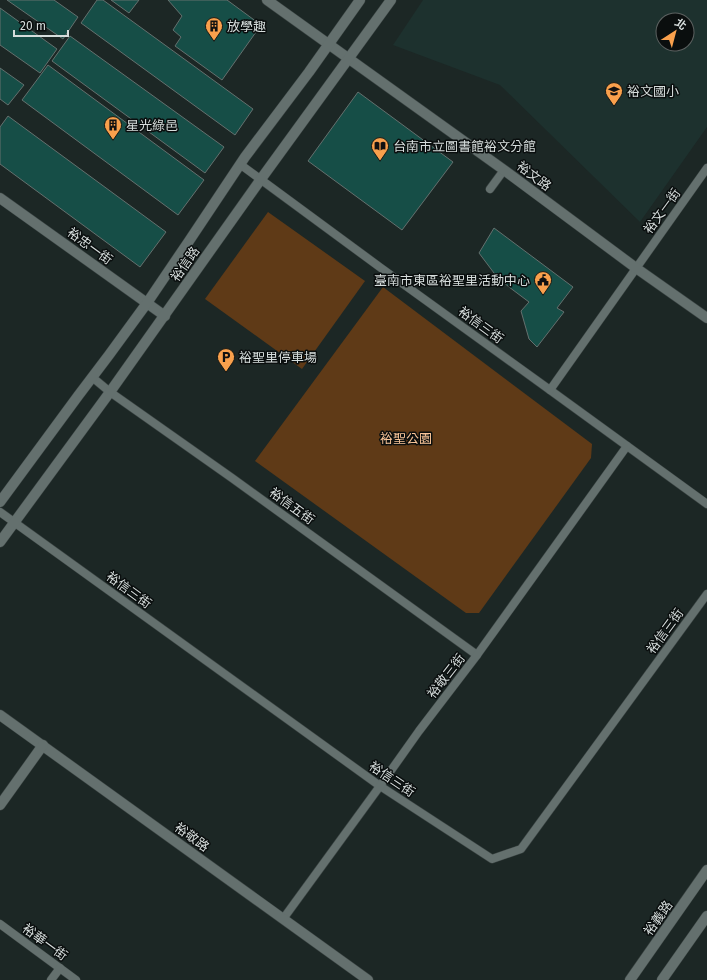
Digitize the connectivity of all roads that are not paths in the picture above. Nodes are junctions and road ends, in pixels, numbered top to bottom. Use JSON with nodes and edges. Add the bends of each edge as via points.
{"nodes":[{"id":1,"x":267,"y":0,"type":"edge"},
{"id":2,"x":360,"y":0,"type":"edge"},
{"id":3,"x":391,"y":0,"type":"edge"},
{"id":4,"x":328,"y":44,"type":"junction"},
{"id":5,"x":348,"y":59,"type":"junction"},
{"id":6,"x":241,"y":165,"type":"junction"},
{"id":7,"x":707,"y":168,"type":"edge"},
{"id":8,"x":504,"y":170,"type":"junction"},
{"id":9,"x":261,"y":179,"type":"junction"},
{"id":10,"x":490,"y":190,"type":"dead end"},
{"id":11,"x":0,"y":198,"type":"edge"},
{"id":12,"x":636,"y":268,"type":"junction"},
{"id":13,"x":147,"y":303,"type":"junction"},
{"id":14,"x":164,"y":316,"type":"junction"},
{"id":15,"x":707,"y":318,"type":"edge"},
{"id":16,"x":92,"y":377,"type":"junction"},
{"id":17,"x":550,"y":390,"type":"junction"},
{"id":18,"x":110,"y":392,"type":"junction"},
{"id":19,"x":627,"y":446,"type":"junction"},
{"id":20,"x":0,"y":502,"type":"edge"},
{"id":21,"x":707,"y":504,"type":"edge"},
{"id":22,"x":0,"y":512,"type":"edge"},
{"id":23,"x":14,"y":522,"type":"junction"},
{"id":24,"x":0,"y":542,"type":"edge"},
{"id":25,"x":707,"y":594,"type":"edge"},
{"id":26,"x":478,"y":655,"type":"junction"},
{"id":27,"x":0,"y":714,"type":"edge"},
{"id":28,"x":43,"y":745,"type":"junction"},
{"id":29,"x":380,"y":786,"type":"junction"},
{"id":30,"x":0,"y":805,"type":"edge"},
{"id":31,"x":707,"y":870,"type":"edge"},
{"id":32,"x":707,"y":916,"type":"edge"},
{"id":33,"x":283,"y":919,"type":"junction"},
{"id":34,"x":0,"y":924,"type":"edge"},
{"id":35,"x":60,"y":968,"type":"junction"},
{"id":36,"x":51,"y":980,"type":"edge"},
{"id":37,"x":76,"y":980,"type":"edge"},
{"id":38,"x":368,"y":980,"type":"edge"},
{"id":39,"x":630,"y":980,"type":"edge"},
{"id":40,"x":662,"y":980,"type":"edge"}],
"edges":[{"from":1,"to":4,"type":"street","name":"裕文路"},
{"from":2,"to":4,"type":"street","name":"裕信路"},
{"from":3,"to":5,"type":"street","name":"裕信路"},
{"from":4,"to":5,"type":"street","name":"裕文路"},
{"from":4,"to":6,"type":"street","name":"裕信路"},
{"from":5,"to":8,"type":"street","name":"裕文路"},
{"from":5,"to":9,"type":"street","name":"裕信路"},
{"from":6,"to":9,"type":"lane","name":"裕信三街"},
{"from":6,"to":13,"type":"street","name":"裕信路"},
{"from":7,"to":12,"type":"lane","name":"裕文一街"},
{"from":8,"to":10,"type":"lane"},
{"from":8,"to":12,"type":"street","name":"裕文路"},
{"from":9,"to":14,"type":"street","name":"裕信路"},
{"from":9,"to":17,"type":"lane","name":"裕信三街"},
{"from":11,"to":13,"type":"street","name":"裕忠一街"},
{"from":12,"to":15,"type":"street","name":"裕文路"},
{"from":12,"to":17,"type":"lane","name":"裕文一街"},
{"from":13,"to":14,"type":"street","name":"裕忠一街"},
{"from":13,"to":16,"type":"street","name":"裕信路"},
{"from":14,"to":18,"type":"street","name":"裕信路"},
{"from":16,"to":18,"type":"lane","name":"裕信五街"},
{"from":16,"to":20,"type":"street","name":"裕信路"},
{"from":17,"to":19,"type":"lane","name":"裕信三街"},
{"from":18,"to":23,"type":"street","name":"裕信路"},
{"from":18,"to":26,"type":"lane","name":"裕信五街"},
{"from":19,"to":21,"type":"lane","name":"裕信三街"},
{"from":19,"to":26,"type":"lane","name":"裕敬三街"},
{"from":22,"to":23,"type":"lane","name":"裕信三街"},
{"from":23,"to":24,"type":"street","name":"裕信路"},
{"from":23,"to":29,"type":"lane","name":"裕信三街"},
{"from":25,"to":29,"type":"lane","name":"裕信三街","via":[[521,849],[492,859]]},
{"from":26,"to":29,"type":"lane","name":"裕敬三街"},
{"from":27,"to":28,"type":"street","name":"裕敬路"},
{"from":28,"to":30,"type":"street"},
{"from":28,"to":33,"type":"street","name":"裕敬路"},
{"from":29,"to":33,"type":"lane","name":"裕敬三街"},
{"from":31,"to":39,"type":"street","name":"裕義路"},
{"from":32,"to":40,"type":"street"},
{"from":33,"to":38,"type":"street","name":"裕敬路"},
{"from":34,"to":35,"type":"lane","name":"裕華一街"},
{"from":35,"to":36,"type":"lane"},
{"from":35,"to":37,"type":"lane","name":"裕華一街"}]}
